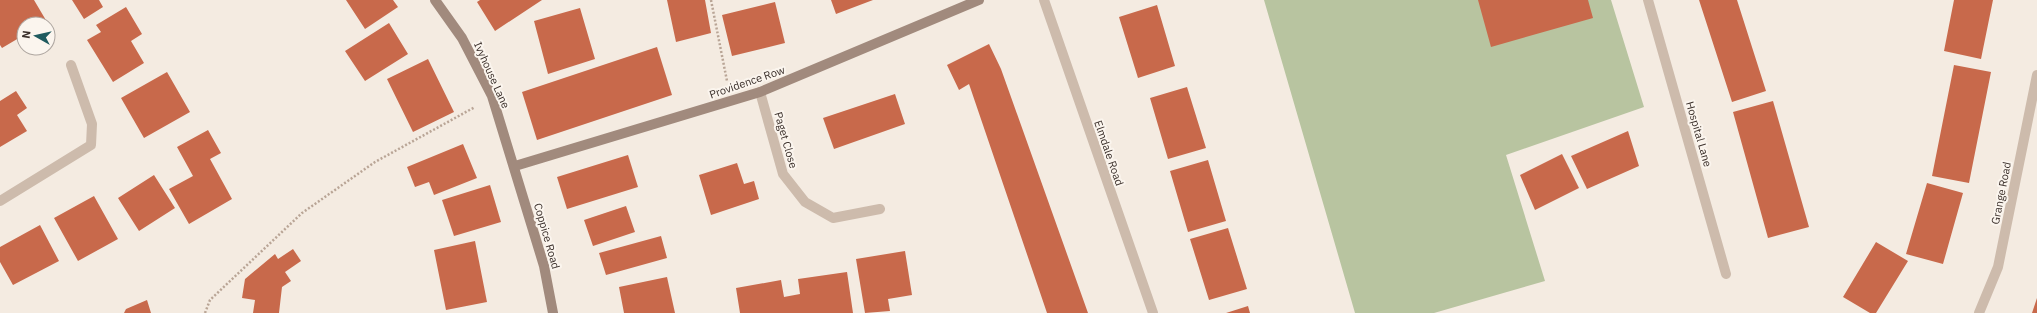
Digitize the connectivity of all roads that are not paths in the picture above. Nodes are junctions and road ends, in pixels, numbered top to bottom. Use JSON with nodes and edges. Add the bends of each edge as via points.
{"nodes":[{"id":1,"x":435,"y":0,"type":"edge"},
{"id":2,"x":979,"y":0,"type":"edge"},
{"id":3,"x":1044,"y":0,"type":"edge"},
{"id":4,"x":1648,"y":0,"type":"edge"},
{"id":5,"x":71,"y":65,"type":"dead end"},
{"id":6,"x":2037,"y":75,"type":"edge"},
{"id":7,"x":760,"y":92,"type":"junction"},
{"id":8,"x":515,"y":166,"type":"junction"},
{"id":9,"x":0,"y":201,"type":"edge"},
{"id":10,"x":880,"y":209,"type":"dead end"},
{"id":11,"x":1726,"y":274,"type":"dead end"},
{"id":12,"x":553,"y":313,"type":"edge"},
{"id":13,"x":1153,"y":313,"type":"edge"},
{"id":14,"x":1979,"y":313,"type":"edge"}],
"edges":[{"from":1,"to":8,"type":"street","name":"Ivyhouse Lane","via":[[462,38],[492,96]]},
{"from":2,"to":7,"type":"street","name":"Providence Row"},
{"from":3,"to":13,"type":"street","name":"Elmdale Road"},
{"from":4,"to":11,"type":"street","name":"Hospital Lane"},
{"from":5,"to":9,"type":"street","via":[[92,124],[91,145]]},
{"from":6,"to":14,"type":"street","name":"Grange Road","via":[[1998,267]]},
{"from":7,"to":8,"type":"street","name":"Providence Row"},
{"from":7,"to":10,"type":"street","name":"Paget Close","via":[[782,174],[804,202],[833,218]]},
{"from":8,"to":12,"type":"street","name":"Coppice Road","via":[[544,266]]}]}
